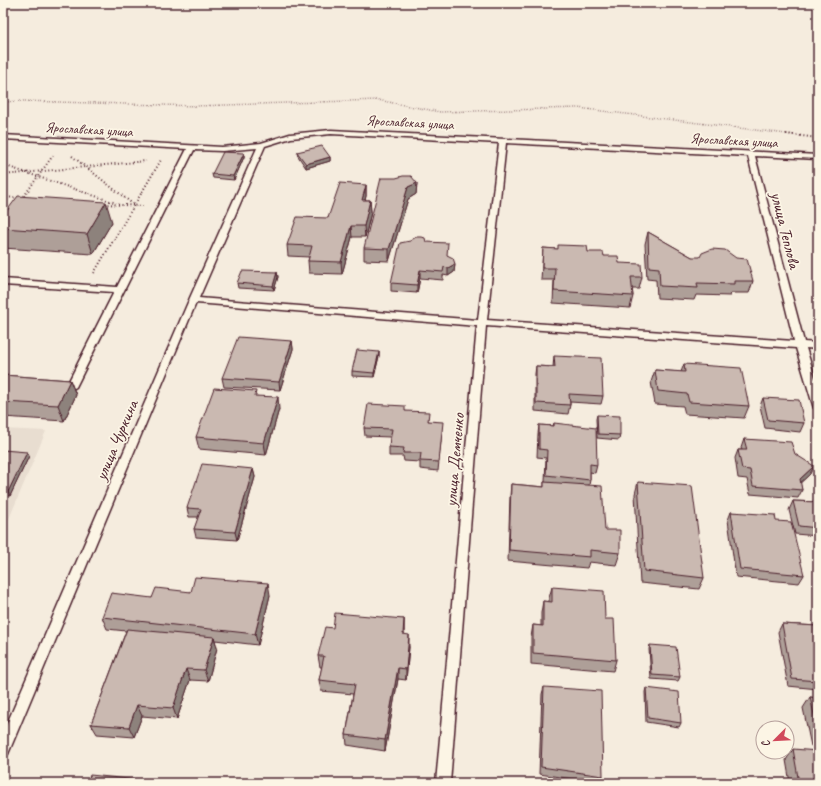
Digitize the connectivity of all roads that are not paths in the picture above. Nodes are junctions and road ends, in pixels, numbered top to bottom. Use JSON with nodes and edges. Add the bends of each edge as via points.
{"nodes":[{"id":1,"x":3,"y":137,"type":"edge"},
{"id":2,"x":503,"y":140,"type":"junction"},
{"id":3,"x":262,"y":145,"type":"junction"},
{"id":4,"x":192,"y":148,"type":"junction"},
{"id":5,"x":751,"y":154,"type":"junction"},
{"id":6,"x":818,"y":157,"type":"edge"},
{"id":7,"x":3,"y":282,"type":"edge"},
{"id":8,"x":120,"y":290,"type":"junction"},
{"id":9,"x":193,"y":300,"type":"junction"},
{"id":10,"x":482,"y":323,"type":"junction"},
{"id":11,"x":800,"y":345,"type":"junction"},
{"id":12,"x":818,"y":346,"type":"edge"},
{"id":13,"x":48,"y":385,"type":"edge"},
{"id":14,"x":818,"y":406,"type":"edge"},
{"id":15,"x":3,"y":749,"type":"edge"},
{"id":16,"x":443,"y":783,"type":"edge"}],
"edges":[{"from":1,"to":4,"type":"lane","name":"Ярославская улица"},
{"from":2,"to":3,"type":"lane","name":"Ярославская улица","via":[[331,132],[290,136]]},
{"from":2,"to":5,"type":"lane","name":"Ярославская улица"},
{"from":2,"to":10,"type":"lane","name":"улица Демченко"},
{"from":3,"to":4,"type":"lane","name":"Ярославская улица","via":[[222,149]]},
{"from":3,"to":9,"type":"lane","name":"улица Чуркина"},
{"from":4,"to":8,"type":"lane"},
{"from":5,"to":6,"type":"lane","name":"Ярославская улица"},
{"from":5,"to":11,"type":"lane","name":"улица Теплова"},
{"from":7,"to":8,"type":"lane"},
{"from":8,"to":13,"type":"lane","via":[[71,387]]},
{"from":9,"to":10,"type":"lane"},
{"from":9,"to":15,"type":"lane","name":"улица Чуркина"},
{"from":10,"to":11,"type":"lane"},
{"from":10,"to":16,"type":"lane","name":"улица Демченко"},
{"from":11,"to":12,"type":"lane"},
{"from":11,"to":14,"type":"lane","name":"улица Теплова"}]}
